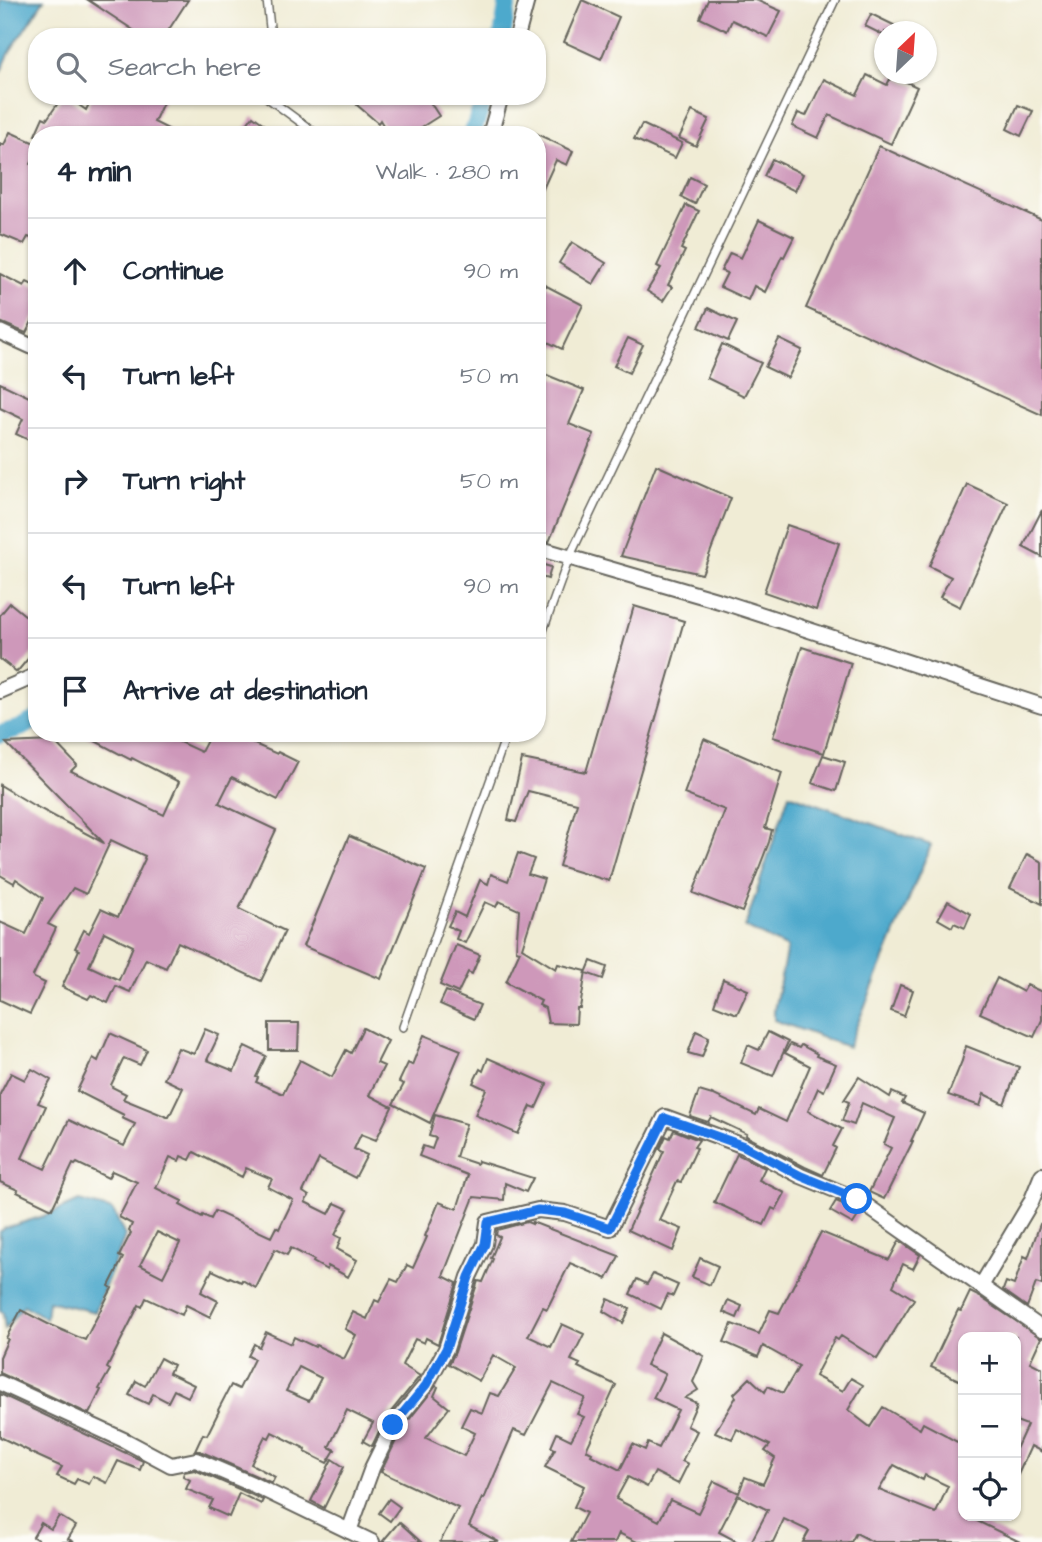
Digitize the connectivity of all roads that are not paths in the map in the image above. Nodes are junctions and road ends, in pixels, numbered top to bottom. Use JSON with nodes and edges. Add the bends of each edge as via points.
{"nodes":[{"id":1,"x":267,"y":0,"type":"edge"},
{"id":2,"x":527,"y":0,"type":"edge"},
{"id":3,"x":835,"y":0,"type":"edge"},
{"id":4,"x":270,"y":28,"type":"edge"},
{"id":5,"x":519,"y":28,"type":"edge"},
{"id":6,"x":277,"y":105,"type":"edge"},
{"id":7,"x":498,"y":105,"type":"edge"},
{"id":8,"x":306,"y":126,"type":"edge"},
{"id":9,"x":492,"y":126,"type":"edge"},
{"id":10,"x":0,"y":332,"type":"edge"},
{"id":11,"x":28,"y":345,"type":"edge"},
{"id":12,"x":546,"y":551,"type":"edge"},
{"id":13,"x":569,"y":558,"type":"junction"},
{"id":14,"x":546,"y":622,"type":"edge"},
{"id":15,"x":28,"y":680,"type":"edge"},
{"id":16,"x":0,"y":691,"type":"edge"},
{"id":17,"x":1042,"y":706,"type":"edge"},
{"id":18,"x":504,"y":742,"type":"edge"},
{"id":19,"x":403,"y":1027,"type":"dead end"},
{"id":20,"x":1042,"y":1175,"type":"edge"},
{"id":21,"x":981,"y":1286,"type":"junction"},
{"id":22,"x":1042,"y":1329,"type":"edge"},
{"id":23,"x":0,"y":1383,"type":"edge"},
{"id":24,"x":349,"y":1531,"type":"junction"},
{"id":25,"x":372,"y":1542,"type":"edge"}],
"edges":[{"from":1,"to":4,"type":"lane"},
{"from":2,"to":5,"type":"street"},
{"from":3,"to":13,"type":"lane"},
{"from":6,"to":8,"type":"lane"},
{"from":7,"to":9,"type":"street"},
{"from":10,"to":11,"type":"street"},
{"from":12,"to":13,"type":"street"},
{"from":13,"to":14,"type":"lane"},
{"from":13,"to":17,"type":"street","via":[[723,601]]},
{"from":15,"to":16,"type":"street"},
{"from":18,"to":19,"type":"lane"},
{"from":20,"to":21,"type":"street"},
{"from":21,"to":22,"type":"street"},
{"from":21,"to":24,"type":"street","via":[[857,1199],[744,1146],[665,1118],[610,1228],[565,1213],[538,1210],[488,1222],[485,1244],[469,1277],[446,1349],[426,1385],[393,1425]]},
{"from":23,"to":24,"type":"street","via":[[171,1465],[196,1460]]},
{"from":24,"to":25,"type":"street"}]}
